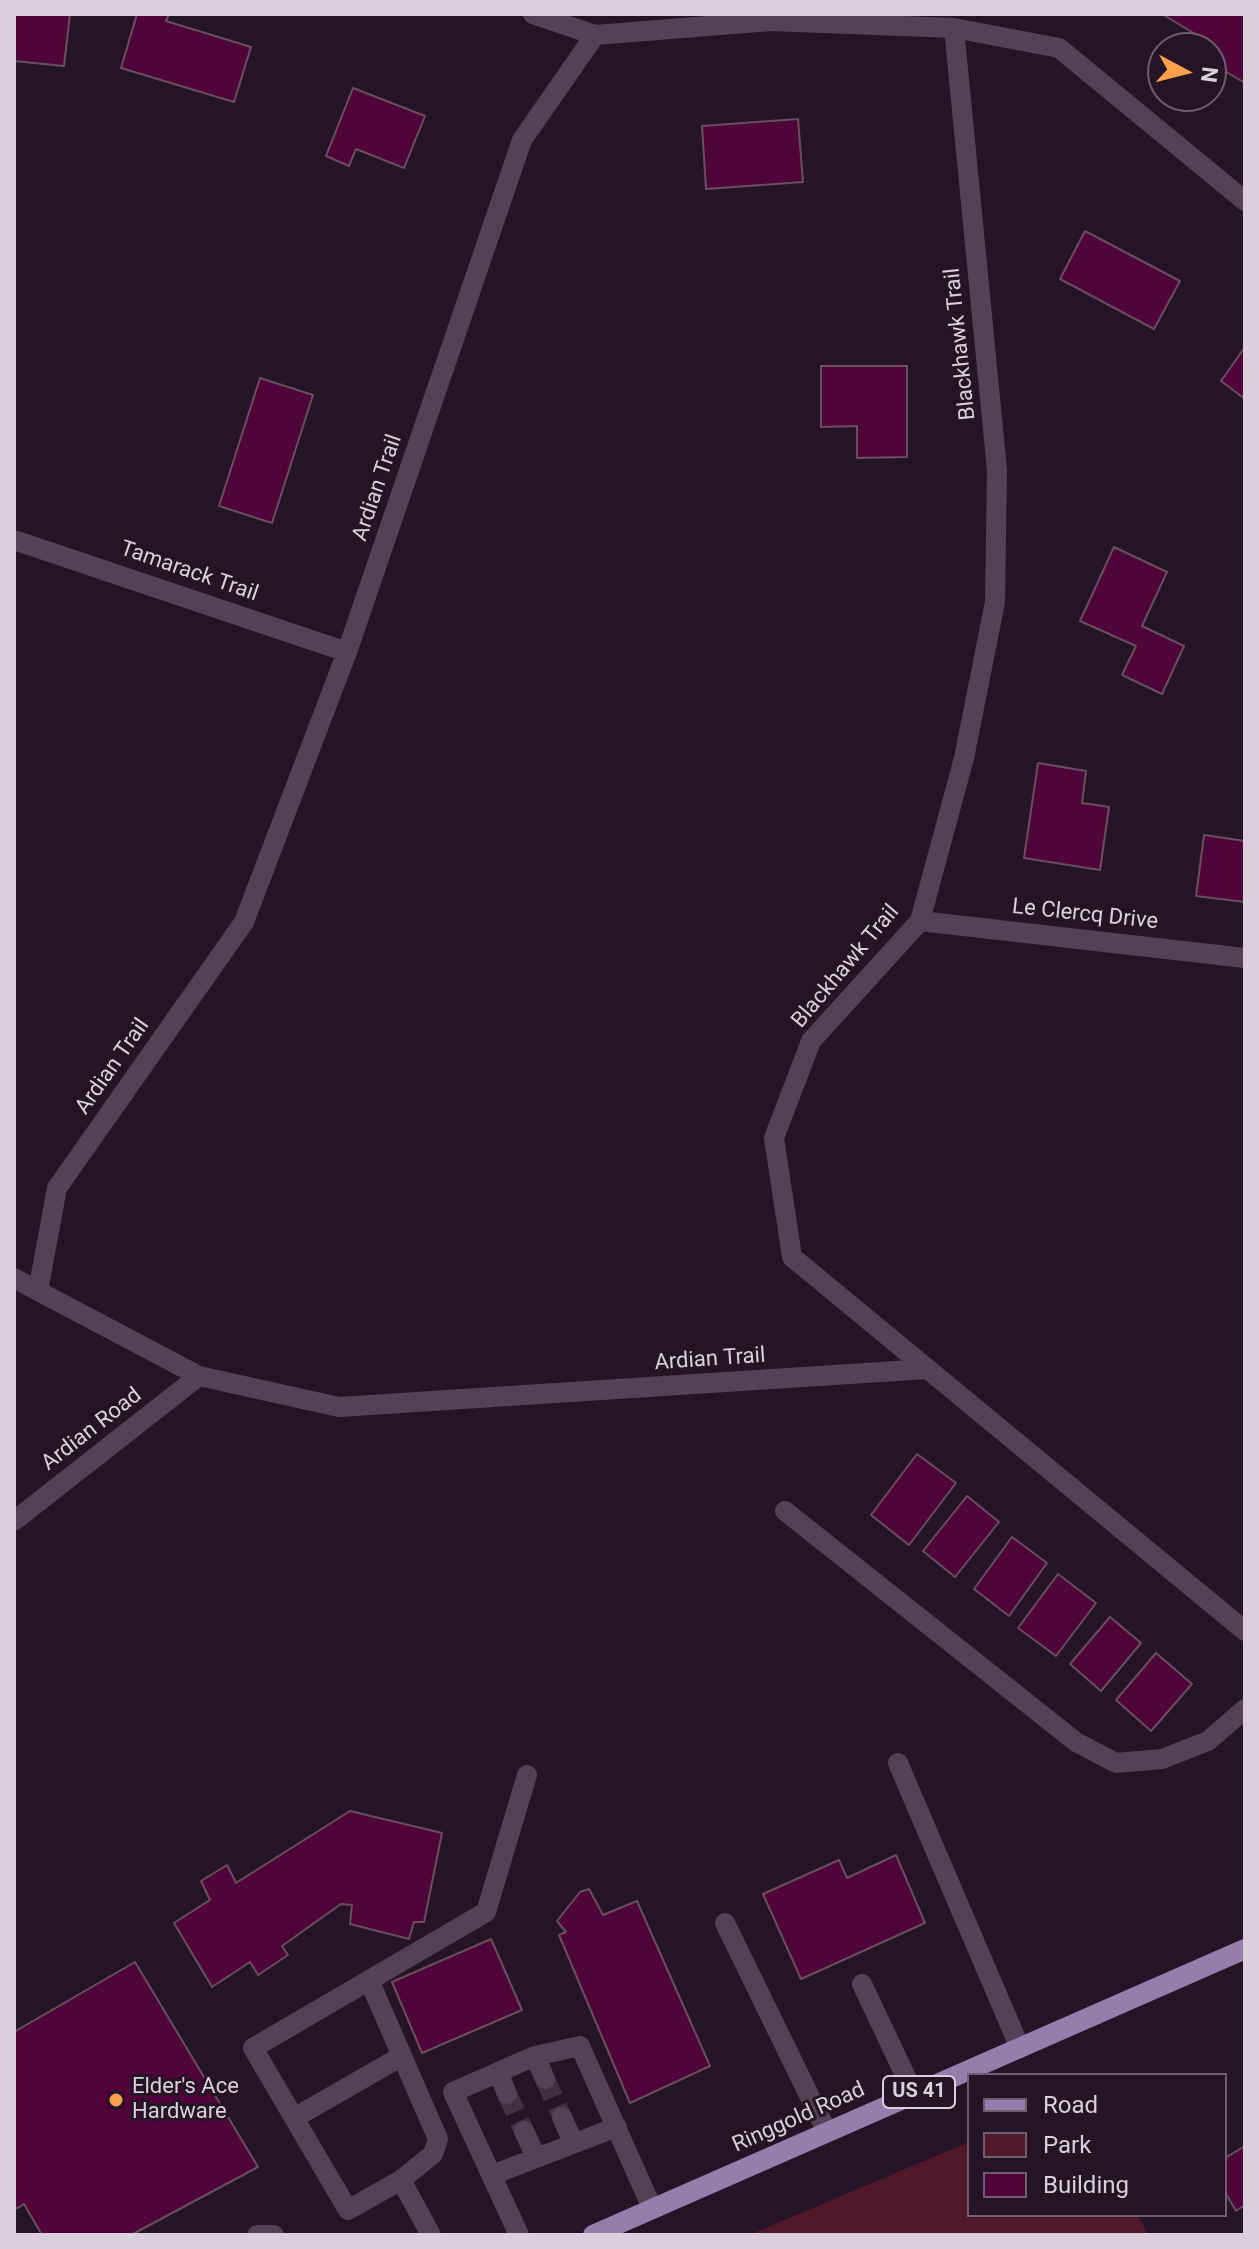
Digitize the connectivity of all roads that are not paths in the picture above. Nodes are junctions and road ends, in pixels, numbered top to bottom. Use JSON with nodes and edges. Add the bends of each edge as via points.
{"nodes":[{"id":1,"x":533,"y":14,"type":"edge"},
{"id":2,"x":954,"y":28,"type":"junction"},
{"id":3,"x":595,"y":35,"type":"junction"},
{"id":4,"x":1245,"y":201,"type":"edge"},
{"id":5,"x":14,"y":540,"type":"edge"},
{"id":6,"x":347,"y":652,"type":"junction"},
{"id":7,"x":920,"y":921,"type":"junction"},
{"id":8,"x":1245,"y":958,"type":"edge"},
{"id":9,"x":14,"y":1278,"type":"edge"},
{"id":10,"x":38,"y":1291,"type":"junction"},
{"id":11,"x":927,"y":1369,"type":"junction"},
{"id":12,"x":199,"y":1376,"type":"junction"},
{"id":13,"x":785,"y":1511,"type":"dead end"},
{"id":14,"x":14,"y":1521,"type":"edge"},
{"id":15,"x":1245,"y":1631,"type":"edge"},
{"id":16,"x":1245,"y":1709,"type":"edge"},
{"id":17,"x":898,"y":1763,"type":"dead end"},
{"id":18,"x":527,"y":1775,"type":"dead end"},
{"id":19,"x":725,"y":1923,"type":"dead end"},
{"id":20,"x":1244,"y":1952,"type":"edge"},
{"id":21,"x":369,"y":1980,"type":"junction"},
{"id":22,"x":862,"y":1984,"type":"dead end"},
{"id":23,"x":1020,"y":2048,"type":"junction"},
{"id":24,"x":402,"y":2056,"type":"junction"},
{"id":25,"x":535,"y":2056,"type":"junction"},
{"id":26,"x":498,"y":2072,"type":"junction"},
{"id":27,"x":545,"y":2079,"type":"tunnel mouth"},
{"id":28,"x":507,"y":2094,"type":"tunnel mouth"},
{"id":29,"x":914,"y":2094,"type":"junction"},
{"id":30,"x":562,"y":2117,"type":"tunnel mouth"},
{"id":31,"x":294,"y":2118,"type":"junction"},
{"id":32,"x":617,"y":2127,"type":"junction"},
{"id":33,"x":524,"y":2131,"type":"tunnel mouth"},
{"id":34,"x":827,"y":2132,"type":"junction"},
{"id":35,"x":573,"y":2142,"type":"junction"},
{"id":36,"x":536,"y":2157,"type":"junction"},
{"id":37,"x":492,"y":2175,"type":"junction"},
{"id":38,"x":401,"y":2180,"type":"junction"},
{"id":39,"x":652,"y":2208,"type":"junction"},
{"id":40,"x":257,"y":2235,"type":"edge"},
{"id":41,"x":274,"y":2235,"type":"edge"},
{"id":42,"x":431,"y":2235,"type":"edge"},
{"id":43,"x":519,"y":2235,"type":"edge"},
{"id":44,"x":593,"y":2235,"type":"edge"}],
"edges":[{"from":1,"to":3,"type":"street"},
{"from":2,"to":3,"type":"street","via":[[771,21]]},
{"from":2,"to":4,"type":"street","via":[[1059,48]]},
{"from":2,"to":7,"type":"street","name":"Blackhawk Trail","via":[[997,470],[995,602],[964,758]]},
{"from":3,"to":6,"type":"street","name":"Ardian Trail","via":[[522,140]]},
{"from":5,"to":6,"type":"street","name":"Tamarack Trail"},
{"from":6,"to":10,"type":"street","name":"Ardian Trail","via":[[244,922],[57,1188]]},
{"from":7,"to":8,"type":"street","name":"Le Clercq Drive"},
{"from":7,"to":11,"type":"street","name":"Blackhawk Trail","via":[[811,1041],[774,1138],[792,1257]]},
{"from":9,"to":10,"type":"street"},
{"from":10,"to":12,"type":"street","name":"Ardian Trail"},
{"from":11,"to":12,"type":"street","name":"Ardian Trail","via":[[339,1407]]},
{"from":11,"to":15,"type":"street","name":"Blackhawk Trail"},
{"from":12,"to":14,"type":"street","name":"Ardian Road"},
{"from":13,"to":16,"type":"street","via":[[1076,1742],[1116,1763],[1162,1759],[1208,1741]]},
{"from":17,"to":23,"type":"street"},
{"from":18,"to":21,"type":"street","via":[[486,1912]]},
{"from":19,"to":34,"type":"street"},
{"from":20,"to":23,"type":"main road","name":"Ringgold Road","number":"US 41"},
{"from":21,"to":24,"type":"street"},
{"from":21,"to":31,"type":"street","via":[[253,2048]]},
{"from":22,"to":29,"type":"street"},
{"from":23,"to":29,"type":"main road","name":"Ringgold Road","number":"US 41"},
{"from":24,"to":31,"type":"street"},
{"from":24,"to":38,"type":"street","via":[[438,2139],[433,2154]]},
{"from":25,"to":26,"type":"street"},
{"from":25,"to":27,"type":"street"},
{"from":25,"to":32,"type":"street","via":[[580,2046]]},
{"from":26,"to":28,"type":"street"},
{"from":26,"to":37,"type":"street","via":[[453,2092]]},
{"from":29,"to":34,"type":"main road","name":"Ringgold Road","number":"US 41"},
{"from":30,"to":35,"type":"street"},
{"from":31,"to":38,"type":"street","via":[[348,2210]]},
{"from":32,"to":35,"type":"street"},
{"from":32,"to":39,"type":"street"},
{"from":33,"to":36,"type":"street"},
{"from":34,"to":39,"type":"main road","name":"Ringgold Road","number":"US 41"},
{"from":35,"to":36,"type":"street"},
{"from":36,"to":37,"type":"street"},
{"from":37,"to":43,"type":"street"},
{"from":38,"to":42,"type":"street"},
{"from":39,"to":44,"type":"main road","name":"Ringgold Road","number":"US 41"},
{"from":40,"to":41,"type":"street"}]}
